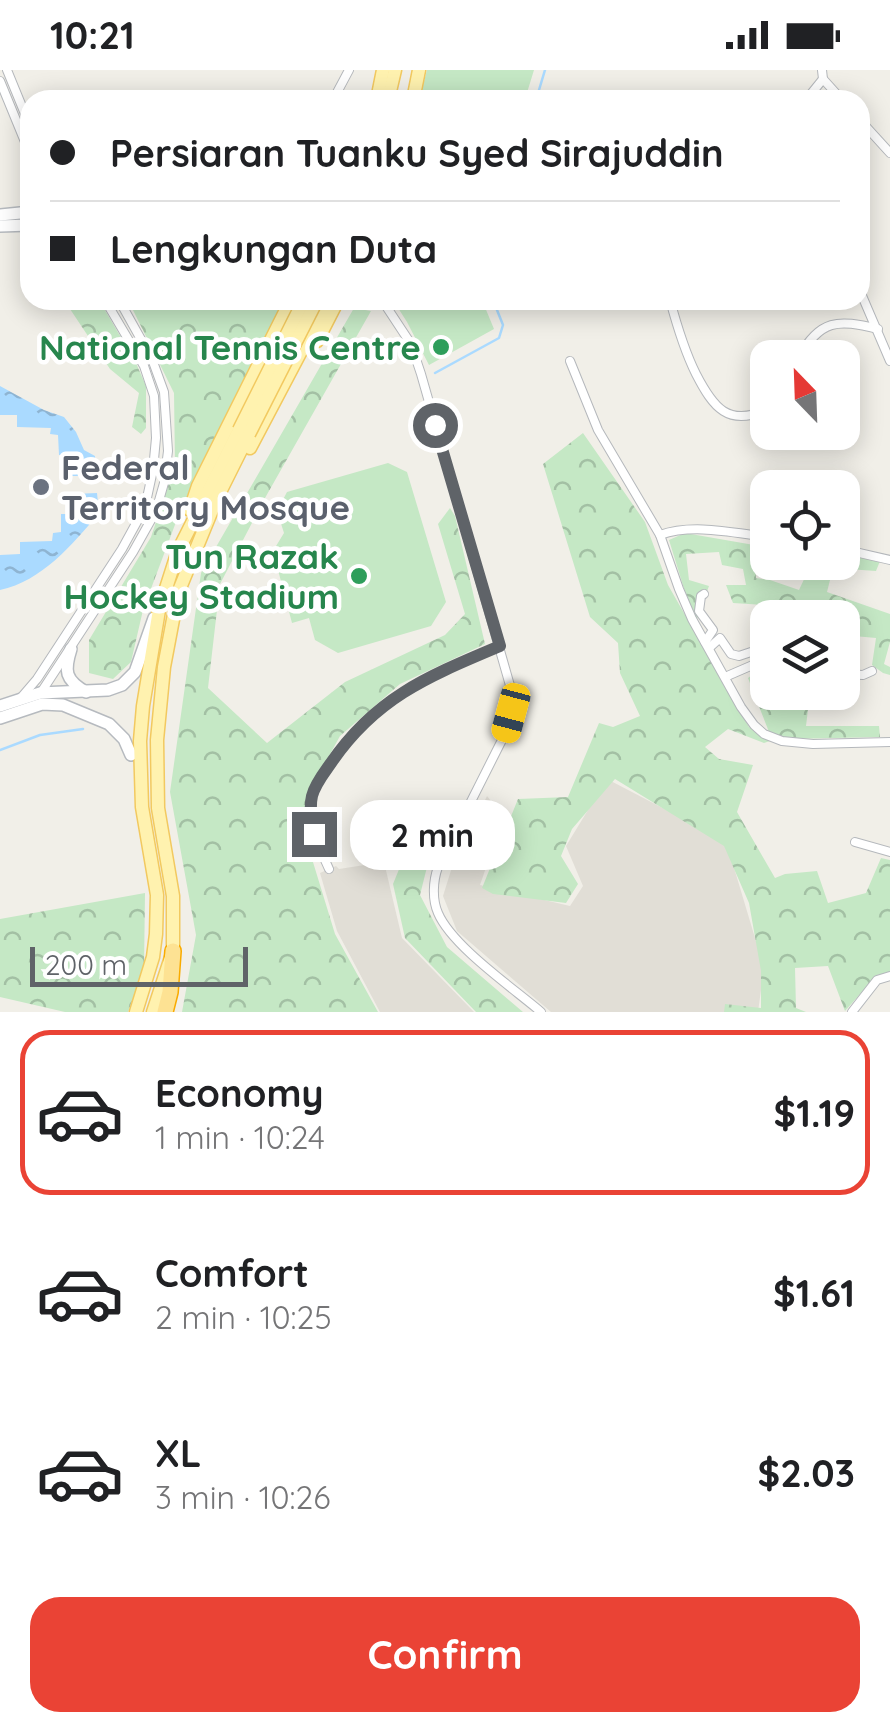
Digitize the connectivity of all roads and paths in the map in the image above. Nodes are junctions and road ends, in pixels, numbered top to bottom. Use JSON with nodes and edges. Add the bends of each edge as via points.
{"nodes":[{"id":1,"x":8,"y":70,"type":"edge"},
{"id":2,"x":0,"y":80,"type":"edge"},
{"id":3,"x":20,"y":101,"type":"edge"},
{"id":4,"x":20,"y":129,"type":"edge"},
{"id":5,"x":870,"y":131,"type":"edge"},
{"id":6,"x":890,"y":152,"type":"edge"},
{"id":7,"x":111,"y":310,"type":"edge"},
{"id":8,"x":124,"y":310,"type":"edge"},
{"id":9,"x":286,"y":310,"type":"edge"},
{"id":10,"x":292,"y":310,"type":"edge"},
{"id":11,"x":299,"y":310,"type":"edge"},
{"id":12,"x":312,"y":310,"type":"edge"},
{"id":13,"x":314,"y":310,"type":"edge"},
{"id":14,"x":323,"y":310,"type":"edge"},
{"id":15,"x":333,"y":310,"type":"edge"},
{"id":16,"x":337,"y":310,"type":"edge"},
{"id":17,"x":388,"y":310,"type":"edge"},
{"id":18,"x":673,"y":310,"type":"edge"},
{"id":19,"x":869,"y":310,"type":"edge"},
{"id":20,"x":331,"y":315,"type":"junction"},
{"id":21,"x":283,"y":316,"type":"junction"},
{"id":22,"x":315,"y":326,"type":"junction"},
{"id":23,"x":878,"y":329,"type":"junction"},
{"id":24,"x":811,"y":340,"type":"edge"},
{"id":25,"x":570,"y":361,"type":"dead end"},
{"id":26,"x":890,"y":361,"type":"edge"},
{"id":27,"x":750,"y":416,"type":"edge"},
{"id":28,"x":244,"y":432,"type":"junction"},
{"id":29,"x":238,"y":471,"type":"junction"},
{"id":30,"x":660,"y":535,"type":"junction"},
{"id":31,"x":750,"y":535,"type":"edge"},
{"id":32,"x":196,"y":545,"type":"junction"},
{"id":33,"x":178,"y":550,"type":"junction"},
{"id":34,"x":860,"y":554,"type":"edge"},
{"id":35,"x":890,"y":560,"type":"edge"},
{"id":36,"x":704,"y":594,"type":"dead end"},
{"id":37,"x":159,"y":610,"type":"junction"},
{"id":38,"x":712,"y":630,"type":"junction"},
{"id":39,"x":720,"y":638,"type":"junction"},
{"id":40,"x":707,"y":645,"type":"junction"},
{"id":41,"x":500,"y":646,"type":"junction"},
{"id":42,"x":71,"y":648,"type":"junction"},
{"id":43,"x":750,"y":652,"type":"edge"},
{"id":44,"x":750,"y":667,"type":"edge"},
{"id":45,"x":872,"y":671,"type":"dead end"},
{"id":46,"x":860,"y":675,"type":"edge"},
{"id":47,"x":725,"y":677,"type":"junction"},
{"id":48,"x":86,"y":692,"type":"junction"},
{"id":49,"x":41,"y":699,"type":"junction"},
{"id":50,"x":20,"y":704,"type":"junction"},
{"id":51,"x":0,"y":706,"type":"edge"},
{"id":52,"x":0,"y":718,"type":"edge"},
{"id":53,"x":890,"y":742,"type":"edge"},
{"id":54,"x":132,"y":755,"type":"joint"},
{"id":55,"x":142,"y":807,"type":"junction"},
{"id":56,"x":855,"y":842,"type":"dead end"},
{"id":57,"x":890,"y":852,"type":"edge"},
{"id":58,"x":329,"y":869,"type":"dead end"},
{"id":59,"x":173,"y":951,"type":"junction"},
{"id":60,"x":890,"y":976,"type":"edge"},
{"id":61,"x":136,"y":1012,"type":"edge"},
{"id":62,"x":153,"y":1012,"type":"edge"},
{"id":63,"x":164,"y":1012,"type":"edge"},
{"id":64,"x":541,"y":1012,"type":"edge"},
{"id":65,"x":852,"y":1012,"type":"edge"}],
"edges":[{"from":1,"to":3,"type":"street"},
{"from":2,"to":4,"type":"street"},
{"from":5,"to":6,"type":"street"},
{"from":7,"to":50,"type":"street","via":[[154,396],[155,450],[145,507]]},
{"from":8,"to":42,"type":"street","via":[[164,392],[164,484],[133,552]]},
{"from":9,"to":21,"type":"main road"},
{"from":10,"to":21,"type":"main road"},
{"from":11,"to":28,"type":"main road","bridge":true},
{"from":12,"to":28,"type":"main road","bridge":true},
{"from":13,"to":22,"type":"main road"},
{"from":14,"to":22,"type":"main road"},
{"from":15,"to":20,"type":"main road"},
{"from":16,"to":20,"type":"street"},
{"from":17,"to":41,"type":"street","via":[[421,374]]},
{"from":18,"to":27,"type":"street","via":[[708,397],[718,408]]},
{"from":19,"to":23,"type":"street"},
{"from":20,"to":29,"type":"main road"},
{"from":21,"to":33,"type":"main road","via":[[198,486]]},
{"from":22,"to":29,"type":"main road"},
{"from":23,"to":24,"type":"street","via":[[846,321],[818,330]]},
{"from":23,"to":26,"type":"street"},
{"from":25,"to":30,"type":"street","via":[[598,430]]},
{"from":28,"to":32,"type":"main road"},
{"from":28,"to":33,"type":"main road"},
{"from":29,"to":32,"type":"main road"},
{"from":30,"to":31,"type":"street","via":[[690,529]]},
{"from":30,"to":40,"type":"street"},
{"from":32,"to":59,"type":"main road","via":[[178,593],[157,740]]},
{"from":33,"to":37,"type":"main road"},
{"from":34,"to":35,"type":"street"},
{"from":36,"to":38,"type":"street","via":[[699,611]]},
{"from":37,"to":48,"type":"street","via":[[129,680]]},
{"from":37,"to":55,"type":"main road","via":[[143,706]]},
{"from":38,"to":39,"type":"street"},
{"from":38,"to":40,"type":"street"},
{"from":39,"to":40,"type":"street"},
{"from":39,"to":43,"type":"street","via":[[731,654]]},
{"from":40,"to":47,"type":"street"},
{"from":41,"to":58,"type":"street","via":[[406,690],[339,751],[312,794],[310,810]]},
{"from":41,"to":64,"type":"street","via":[[511,713],[438,866],[434,901],[476,958]]},
{"from":42,"to":48,"type":"street","via":[[68,675]]},
{"from":42,"to":49,"type":"street"},
{"from":44,"to":47,"type":"street"},
{"from":45,"to":46,"type":"street"},
{"from":47,"to":53,"type":"street","via":[[754,726],[782,742]]},
{"from":48,"to":49,"type":"street"},
{"from":49,"to":50,"type":"street"},
{"from":49,"to":54,"type":"street","via":[[100,719]]},
{"from":50,"to":51,"type":"street"},
{"from":50,"to":52,"type":"street"},
{"from":54,"to":55,"type":"main road"},
{"from":55,"to":61,"type":"main road","via":[[157,895],[153,957]]},
{"from":56,"to":57,"type":"street"},
{"from":59,"to":62,"type":"main road"},
{"from":59,"to":63,"type":"highway"},
{"from":60,"to":65,"type":"street","via":[[877,980]]}]}
